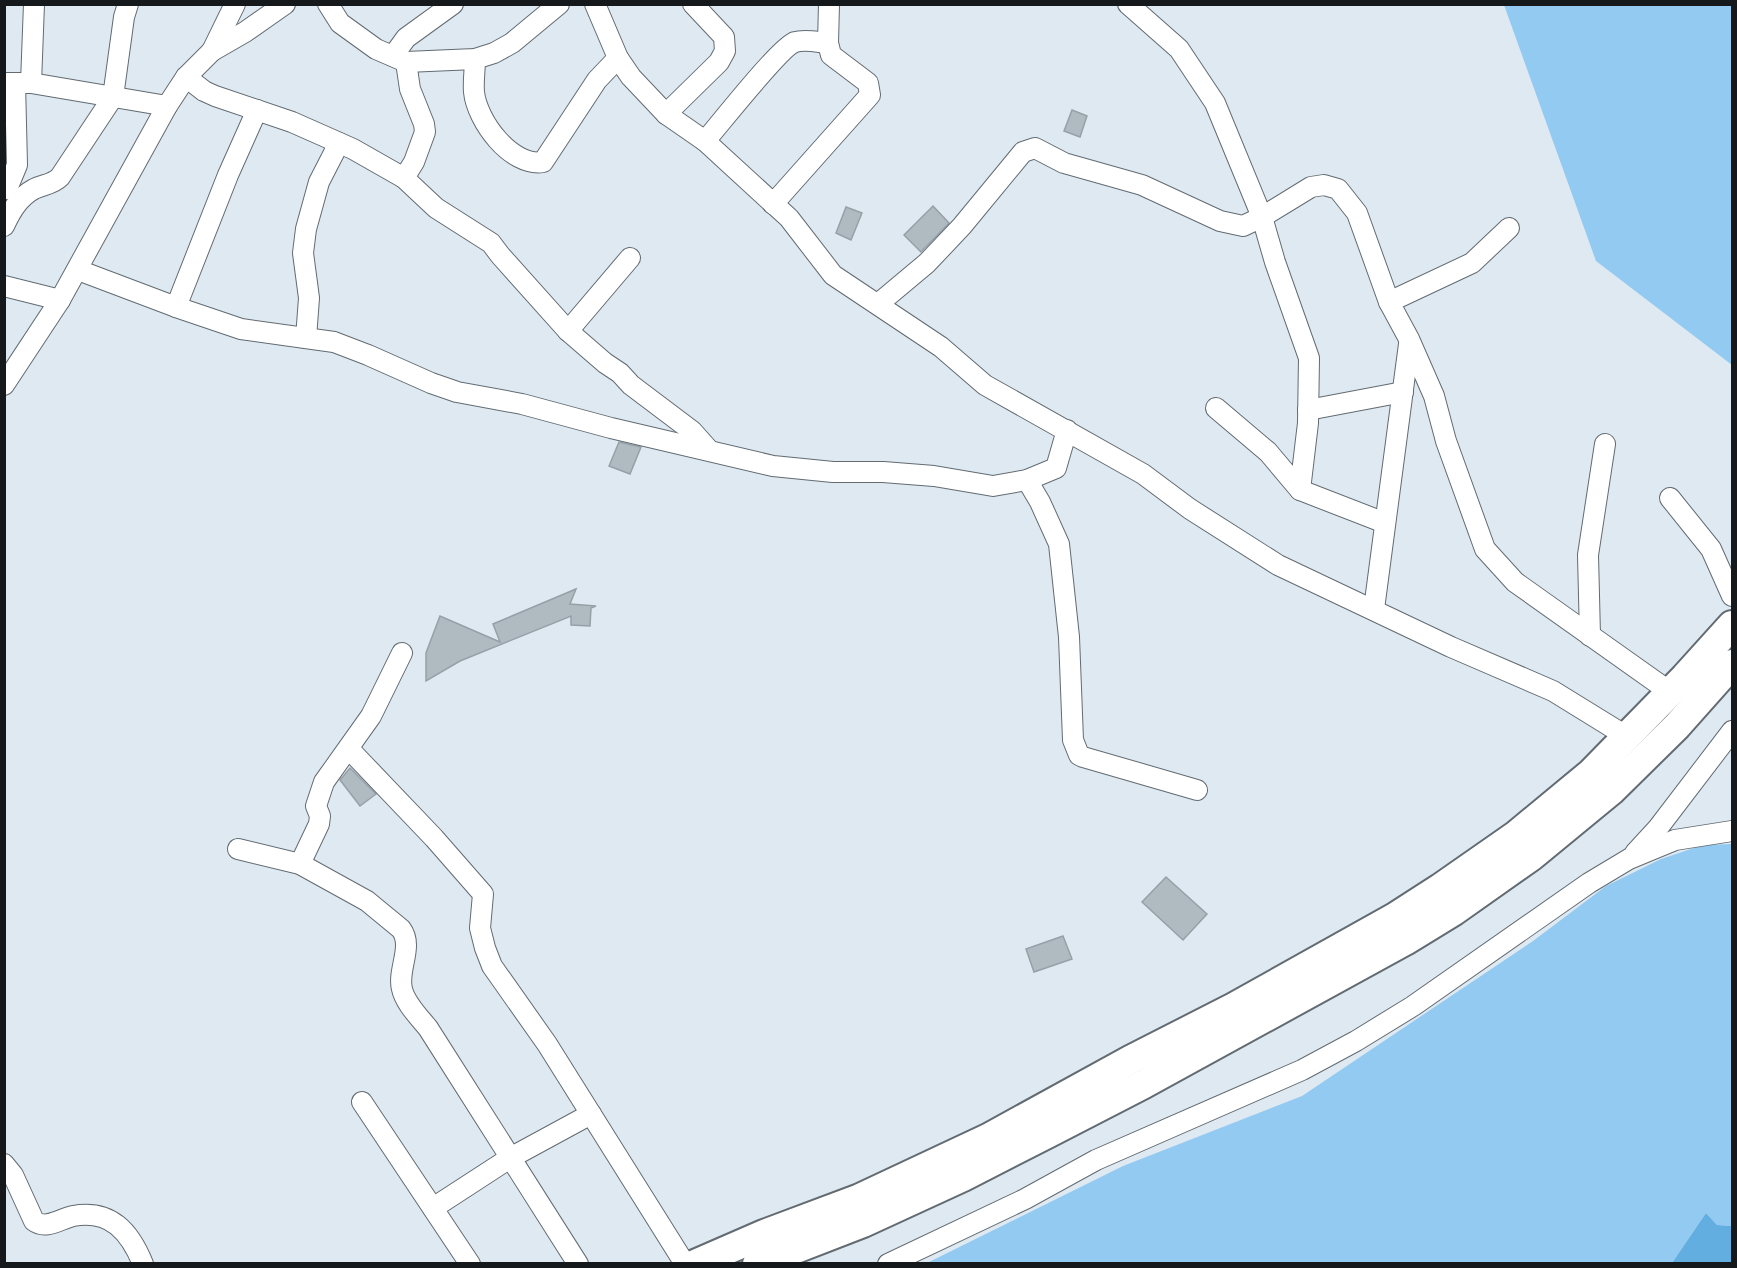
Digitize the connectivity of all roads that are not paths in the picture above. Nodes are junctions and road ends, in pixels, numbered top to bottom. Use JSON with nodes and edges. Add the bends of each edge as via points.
{"nodes":[{"id":1,"x":34,"y":4,"type":"edge"},
{"id":2,"x":128,"y":4,"type":"edge"},
{"id":3,"x":235,"y":4,"type":"edge"},
{"id":4,"x":285,"y":4,"type":"edge"},
{"id":5,"x":328,"y":4,"type":"edge"},
{"id":6,"x":453,"y":4,"type":"edge"},
{"id":7,"x":559,"y":4,"type":"edge"},
{"id":8,"x":595,"y":4,"type":"edge"},
{"id":9,"x":693,"y":4,"type":"edge"},
{"id":10,"x":829,"y":4,"type":"edge"},
{"id":11,"x":1128,"y":4,"type":"edge"},
{"id":12,"x":828,"y":43,"type":"junction"},
{"id":13,"x":212,"y":51,"type":"junction"},
{"id":14,"x":618,"y":58,"type":"junction"},
{"id":15,"x":399,"y":59,"type":"junction"},
{"id":16,"x":475,"y":59,"type":"junction"},
{"id":17,"x":186,"y":77,"type":"junction"},
{"id":18,"x":17,"y":83,"type":"edge"},
{"id":19,"x":113,"y":97,"type":"junction"},
{"id":20,"x":167,"y":106,"type":"junction"},
{"id":21,"x":257,"y":110,"type":"junction"},
{"id":22,"x":666,"y":114,"type":"junction"},
{"id":23,"x":705,"y":141,"type":"junction"},
{"id":24,"x":339,"y":143,"type":"junction"},
{"id":25,"x":404,"y":178,"type":"junction"},
{"id":26,"x":12,"y":191,"type":"edge"},
{"id":27,"x":773,"y":204,"type":"junction"},
{"id":28,"x":1262,"y":217,"type":"junction"},
{"id":29,"x":4,"y":226,"type":"edge"},
{"id":30,"x":1509,"y":228,"type":"dead end"},
{"id":31,"x":630,"y":258,"type":"dead end"},
{"id":32,"x":78,"y":270,"type":"junction"},
{"id":33,"x":4,"y":286,"type":"edge"},
{"id":34,"x":60,"y":300,"type":"junction"},
{"id":35,"x":1389,"y":302,"type":"junction"},
{"id":36,"x":878,"y":304,"type":"junction"},
{"id":37,"x":176,"y":307,"type":"junction"},
{"id":38,"x":568,"y":331,"type":"junction"},
{"id":39,"x":306,"y":338,"type":"junction"},
{"id":40,"x":1409,"y":339,"type":"junction"},
{"id":41,"x":4,"y":385,"type":"edge"},
{"id":42,"x":1403,"y":392,"type":"junction"},
{"id":43,"x":1216,"y":408,"type":"dead end"},
{"id":44,"x":1308,"y":410,"type":"junction"},
{"id":45,"x":1067,"y":430,"type":"junction"},
{"id":46,"x":1605,"y":444,"type":"dead end"},
{"id":47,"x":708,"y":449,"type":"junction"},
{"id":48,"x":1027,"y":480,"type":"junction"},
{"id":49,"x":1300,"y":490,"type":"junction"},
{"id":50,"x":1670,"y":498,"type":"dead end"},
{"id":51,"x":1385,"y":524,"type":"junction"},
{"id":52,"x":1732,"y":596,"type":"edge"},
{"id":53,"x":1374,"y":609,"type":"junction"},
{"id":54,"x":1732,"y":625,"type":"edge"},
{"id":55,"x":1590,"y":636,"type":"junction"},
{"id":56,"x":402,"y":653,"type":"dead end"},
{"id":57,"x":1732,"y":664,"type":"edge"},
{"id":58,"x":1670,"y":692,"type":"junction"},
{"id":59,"x":1732,"y":731,"type":"edge"},
{"id":60,"x":1626,"y":736,"type":"junction"},
{"id":61,"x":349,"y":748,"type":"junction"},
{"id":62,"x":1197,"y":790,"type":"dead end"},
{"id":63,"x":1732,"y":831,"type":"edge"},
{"id":64,"x":238,"y":849,"type":"dead end"},
{"id":65,"x":1629,"y":859,"type":"junction"},
{"id":66,"x":300,"y":864,"type":"junction"},
{"id":67,"x":362,"y":1102,"type":"dead end"},
{"id":68,"x":591,"y":1114,"type":"junction"},
{"id":69,"x":510,"y":1158,"type":"junction"},
{"id":70,"x":4,"y":1164,"type":"edge"},
{"id":71,"x":433,"y":1208,"type":"junction"},
{"id":72,"x":143,"y":1263,"type":"edge"},
{"id":73,"x":470,"y":1263,"type":"edge"},
{"id":74,"x":578,"y":1263,"type":"edge"},
{"id":75,"x":685,"y":1263,"type":"edge"},
{"id":76,"x":695,"y":1263,"type":"edge"},
{"id":77,"x":757,"y":1263,"type":"edge"},
{"id":78,"x":888,"y":1263,"type":"edge"}],
"edges":[{"from":1,"to":18,"type":"street"},
{"from":2,"to":19,"type":"street"},
{"from":3,"to":13,"type":"street"},
{"from":4,"to":13,"type":"street"},
{"from":5,"to":15,"type":"street","via":[[340,23],[376,49]]},
{"from":6,"to":15,"type":"street","via":[[406,38]]},
{"from":7,"to":16,"type":"street","via":[[512,43]]},
{"from":8,"to":14,"type":"street"},
{"from":9,"to":22,"type":"street","via":[[724,37],[725,51]]},
{"from":10,"to":12,"type":"street"},
{"from":11,"to":28,"type":"street","via":[[1179,49],[1215,103]]},
{"from":12,"to":23,"type":"street","via":[[793,43]]},
{"from":12,"to":27,"type":"street","via":[[831,55],[868,83],[870,95]]},
{"from":13,"to":17,"type":"street"},
{"from":14,"to":16,"type":"street","via":[[597,80],[543,162],[533,163],[496,141],[482,117],[474,93]]},
{"from":14,"to":22,"type":"street"},
{"from":15,"to":16,"type":"street"},
{"from":15,"to":25,"type":"street","via":[[425,132]]},
{"from":17,"to":20,"type":"street"},
{"from":17,"to":21,"type":"street","via":[[204,92]]},
{"from":18,"to":19,"type":"street"},
{"from":18,"to":26,"type":"street","via":[[17,165]]},
{"from":19,"to":20,"type":"street"},
{"from":19,"to":26,"type":"street","via":[[52,185]]},
{"from":20,"to":32,"type":"street"},
{"from":21,"to":24,"type":"street"},
{"from":21,"to":37,"type":"street"},
{"from":22,"to":23,"type":"street"},
{"from":23,"to":27,"type":"street"},
{"from":24,"to":25,"type":"street"},
{"from":24,"to":39,"type":"street","via":[[319,182],[306,229]]},
{"from":25,"to":38,"type":"street","via":[[436,208],[491,243]]},
{"from":26,"to":29,"type":"street","via":[[12,210]]},
{"from":27,"to":36,"type":"street","via":[[789,218],[833,275]]},
{"from":28,"to":35,"type":"street","via":[[1311,187],[1338,189],[1357,213]]},
{"from":28,"to":36,"type":"street","via":[[1243,225],[1220,222],[1142,185],[1064,163],[1035,148],[1023,152],[934,255]]},
{"from":28,"to":44,"type":"street","via":[[1309,358]]},
{"from":30,"to":35,"type":"street","via":[[1472,263]]},
{"from":31,"to":38,"type":"street"},
{"from":32,"to":34,"type":"street"},
{"from":32,"to":37,"type":"street"},
{"from":33,"to":34,"type":"street"},
{"from":34,"to":41,"type":"street"},
{"from":35,"to":40,"type":"street"},
{"from":36,"to":45,"type":"street","via":[[941,347],[985,385]]},
{"from":37,"to":39,"type":"street","via":[[241,329]]},
{"from":38,"to":47,"type":"street","via":[[692,431]]},
{"from":39,"to":47,"type":"street","via":[[334,342],[457,392]]},
{"from":40,"to":42,"type":"street"},
{"from":40,"to":55,"type":"street","via":[[1434,396],[1485,549],[1515,582]]},
{"from":42,"to":44,"type":"street"},
{"from":42,"to":51,"type":"street"},
{"from":43,"to":49,"type":"street","via":[[1268,452]]},
{"from":44,"to":49,"type":"street"},
{"from":45,"to":48,"type":"street","via":[[1056,468]]},
{"from":45,"to":53,"type":"street","via":[[1143,474],[1278,565]]},
{"from":46,"to":55,"type":"street","via":[[1588,555]]},
{"from":47,"to":48,"type":"street","via":[[773,466],[821,471],[904,474],[993,486]]},
{"from":48,"to":62,"type":"street","via":[[1059,544],[1076,750],[1083,757]]},
{"from":49,"to":51,"type":"street"},
{"from":50,"to":52,"type":"street","via":[[1711,549]]},
{"from":51,"to":53,"type":"street"},
{"from":53,"to":60,"type":"street","via":[[1553,691]]},
{"from":54,"to":58,"type":"highway"},
{"from":55,"to":58,"type":"street"},
{"from":56,"to":61,"type":"street","via":[[371,716]]},
{"from":57,"to":77,"type":"highway","via":[[1611,791],[1532,856],[1405,942],[992,1162],[863,1223]]},
{"from":58,"to":60,"type":"highway"},
{"from":59,"to":65,"type":"street","via":[[1658,828]]},
{"from":60,"to":76,"type":"highway","via":[[1591,773],[1516,835],[1395,917],[988,1138],[860,1198]]},
{"from":61,"to":66,"type":"street","via":[[324,782],[316,806],[319,824]]},
{"from":61,"to":68,"type":"street","via":[[483,894],[480,928],[492,966]]},
{"from":63,"to":65,"type":"street","via":[[1675,840]]},
{"from":64,"to":66,"type":"street"},
{"from":65,"to":78,"type":"street","via":[[1356,1041],[1302,1070],[1096,1160],[1025,1199]]},
{"from":66,"to":69,"type":"street","via":[[367,901],[404,934],[401,988],[405,997]]},
{"from":67,"to":71,"type":"street"},
{"from":68,"to":69,"type":"street"},
{"from":68,"to":75,"type":"street"},
{"from":69,"to":71,"type":"street"},
{"from":69,"to":74,"type":"street"},
{"from":70,"to":72,"type":"street","via":[[39,1225],[74,1216],[99,1216],[122,1227]]},
{"from":71,"to":73,"type":"street"}]}
